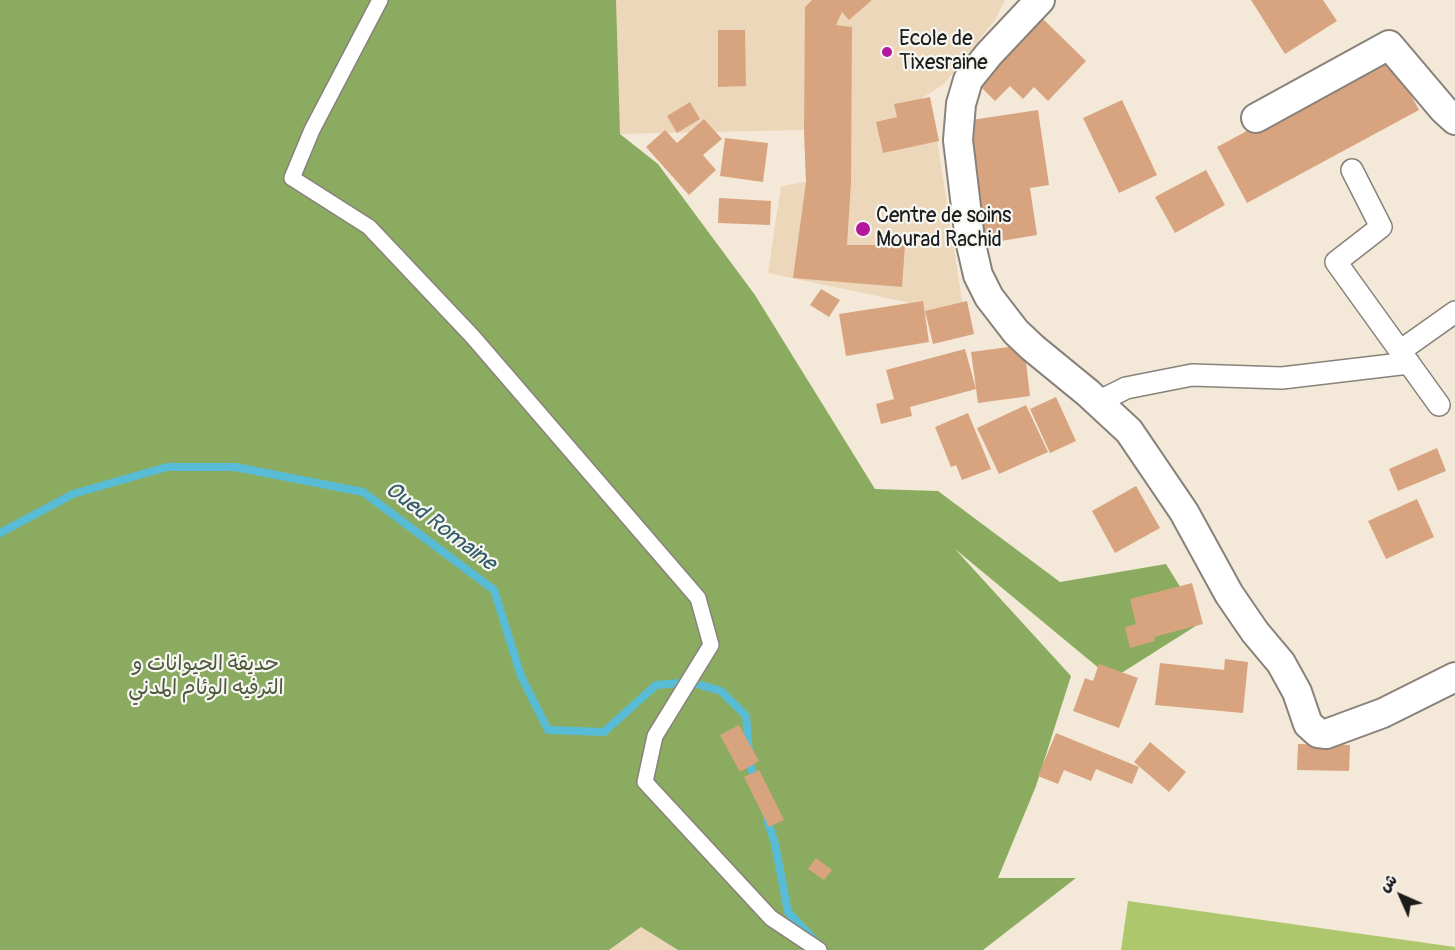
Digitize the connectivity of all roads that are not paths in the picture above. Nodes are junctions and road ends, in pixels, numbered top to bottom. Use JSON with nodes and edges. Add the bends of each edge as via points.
{"nodes":[{"id":1,"x":380,"y":0,"type":"edge"},
{"id":2,"x":1040,"y":0,"type":"edge"},
{"id":3,"x":1256,"y":118,"type":"dead end"},
{"id":4,"x":1455,"y":120,"type":"edge"},
{"id":5,"x":1352,"y":170,"type":"dead end"},
{"id":6,"x":1455,"y":312,"type":"edge"},
{"id":7,"x":1404,"y":357,"type":"junction"},
{"id":8,"x":1098,"y":402,"type":"junction"},
{"id":9,"x":1439,"y":405,"type":"dead end"},
{"id":10,"x":1455,"y":677,"type":"edge"},
{"id":11,"x":819,"y":950,"type":"edge"}],
"edges":[{"from":1,"to":11,"type":"lane","via":[[312,130],[292,178],[369,227],[473,337],[698,598],[711,645],[655,736],[645,782],[771,918]]},
{"from":2,"to":8,"type":"street","via":[[968,80],[961,104],[958,140],[970,240],[978,275],[989,297],[1016,332]]},
{"from":3,"to":4,"type":"street","via":[[1389,45]]},
{"from":5,"to":7,"type":"street","via":[[1381,227],[1336,262]]},
{"from":6,"to":7,"type":"street"},
{"from":7,"to":8,"type":"street","via":[[1282,378],[1192,375],[1126,388]]},
{"from":7,"to":9,"type":"street"},
{"from":8,"to":10,"type":"street","via":[[1129,431],[1178,503],[1229,594],[1281,663],[1308,724],[1318,733],[1326,734],[1383,713]]}]}
